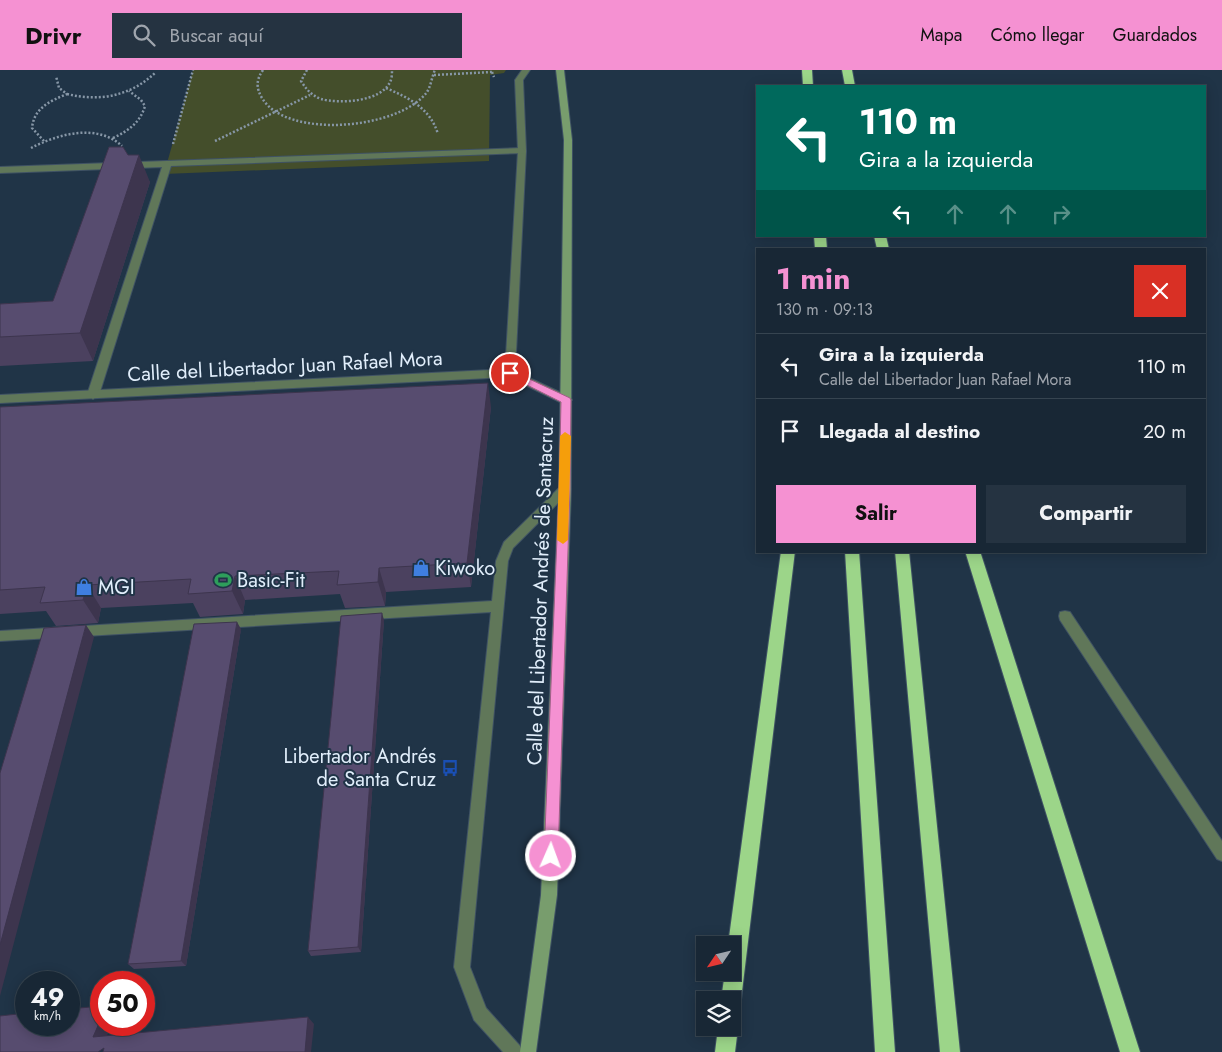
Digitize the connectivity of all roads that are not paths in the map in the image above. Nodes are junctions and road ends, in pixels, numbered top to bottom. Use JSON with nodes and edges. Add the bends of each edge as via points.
{"nodes":[{"id":1,"x":526,"y":70,"type":"edge"},
{"id":2,"x":560,"y":70,"type":"edge"},
{"id":3,"x":807,"y":70,"type":"edge"},
{"id":4,"x":848,"y":70,"type":"edge"},
{"id":5,"x":808,"y":85,"type":"edge"},
{"id":6,"x":850,"y":85,"type":"edge"},
{"id":7,"x":522,"y":151,"type":"junction"},
{"id":8,"x":167,"y":164,"type":"junction"},
{"id":9,"x":0,"y":170,"type":"edge"},
{"id":10,"x":510,"y":373,"type":"junction"},
{"id":11,"x":93,"y":395,"type":"junction"},
{"id":12,"x":0,"y":400,"type":"edge"},
{"id":13,"x":566,"y":400,"type":"junction"},
{"id":14,"x":565,"y":489,"type":"junction"},
{"id":15,"x":788,"y":553,"type":"edge"},
{"id":16,"x":852,"y":553,"type":"edge"},
{"id":17,"x":902,"y":553,"type":"edge"},
{"id":18,"x":973,"y":553,"type":"edge"},
{"id":19,"x":498,"y":606,"type":"junction"},
{"id":20,"x":1065,"y":616,"type":"dead end"},
{"id":21,"x":0,"y":636,"type":"edge"},
{"id":22,"x":1222,"y":854,"type":"edge"},
{"id":23,"x":732,"y":991,"type":"edge"},
{"id":24,"x":727,"y":1036,"type":"edge"},
{"id":25,"x":514,"y":1052,"type":"edge"},
{"id":26,"x":528,"y":1052,"type":"edge"},
{"id":27,"x":725,"y":1052,"type":"edge"},
{"id":28,"x":885,"y":1052,"type":"edge"},
{"id":29,"x":950,"y":1052,"type":"edge"},
{"id":30,"x":1130,"y":1052,"type":"edge"}],
"edges":[{"from":1,"to":7,"type":"street","via":[[519,80]]},
{"from":2,"to":13,"type":"main road","name":"Calle del Libertador Andrés de Santacruz","via":[[568,140]]},
{"from":3,"to":5,"type":"highway"},
{"from":4,"to":6,"type":"highway"},
{"from":7,"to":8,"type":"street"},
{"from":7,"to":10,"type":"street"},
{"from":8,"to":9,"type":"street"},
{"from":8,"to":11,"type":"street"},
{"from":10,"to":11,"type":"street","name":"Calle del Libertador Juan Rafael Mora"},
{"from":10,"to":13,"type":"street","name":"Calle del Libertador Juan Rafael Mora"},
{"from":11,"to":12,"type":"street","name":"Calle del Libertador Juan Rafael Mora"},
{"from":13,"to":14,"type":"main road","name":"Calle del Libertador Andrés de Santacruz"},
{"from":14,"to":19,"type":"street","via":[[508,544],[502,561]]},
{"from":14,"to":26,"type":"main road","name":"Calle del Libertador Andrés de Santacruz","via":[[549,895]]},
{"from":15,"to":23,"type":"highway"},
{"from":16,"to":28,"type":"highway"},
{"from":17,"to":29,"type":"highway"},
{"from":18,"to":30,"type":"highway"},
{"from":19,"to":21,"type":"street"},
{"from":19,"to":25,"type":"street","via":[[462,967],[480,1014]]},
{"from":20,"to":22,"type":"street"},
{"from":24,"to":27,"type":"highway"}]}
